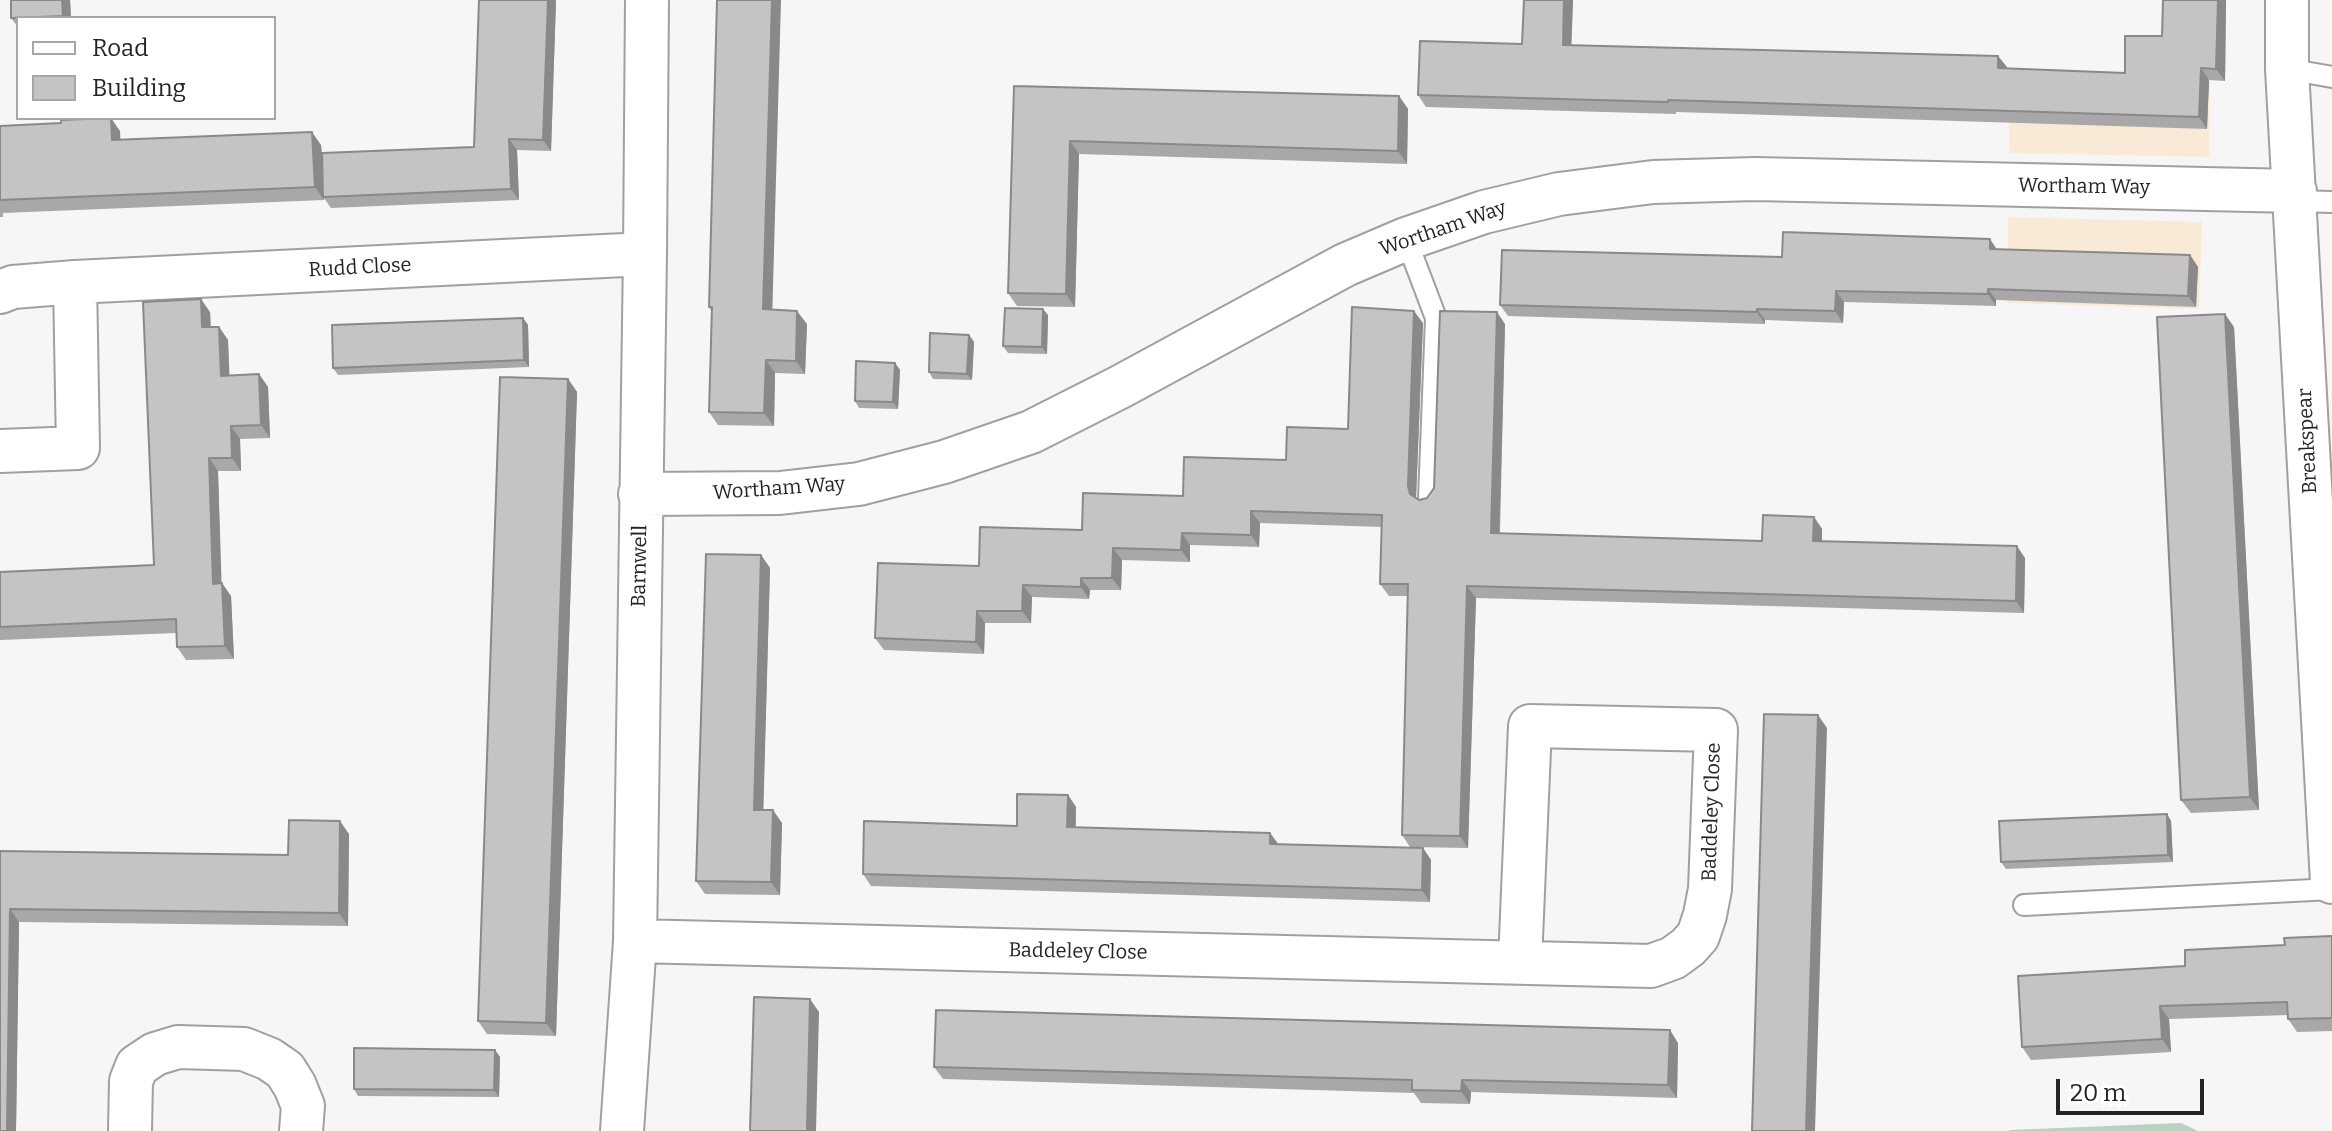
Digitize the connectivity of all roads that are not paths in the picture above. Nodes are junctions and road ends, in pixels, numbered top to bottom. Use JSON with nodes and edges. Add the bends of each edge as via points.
{"nodes":[{"id":1,"x":647,"y":0,"type":"edge"},
{"id":2,"x":2287,"y":0,"type":"edge"},
{"id":3,"x":2287,"y":69,"type":"junction"},
{"id":4,"x":2332,"y":77,"type":"edge"},
{"id":5,"x":2307,"y":198,"type":"edge"},
{"id":6,"x":1406,"y":239,"type":"junction"},
{"id":7,"x":645,"y":254,"type":"junction"},
{"id":8,"x":75,"y":282,"type":"junction"},
{"id":9,"x":0,"y":292,"type":"edge"},
{"id":10,"x":0,"y":451,"type":"edge"},
{"id":11,"x":640,"y":494,"type":"junction"},
{"id":12,"x":1429,"y":499,"type":"edge"},
{"id":13,"x":2332,"y":882,"type":"edge"},
{"id":14,"x":2332,"y":889,"type":"edge"},
{"id":15,"x":2024,"y":905,"type":"dead end"},
{"id":16,"x":635,"y":941,"type":"junction"},
{"id":17,"x":1520,"y":962,"type":"junction"},
{"id":18,"x":130,"y":1131,"type":"edge"},
{"id":19,"x":301,"y":1131,"type":"edge"},
{"id":20,"x":622,"y":1131,"type":"edge"}],
"edges":[{"from":1,"to":7,"type":"street","name":"Barnwell"},
{"from":2,"to":3,"type":"street","name":"Breakspear"},
{"from":3,"to":4,"type":"lane"},
{"from":3,"to":5,"type":"street","name":"Breakspear"},
{"from":5,"to":6,"type":"street","name":"Wortham Way","via":[[1755,179],[1653,182],[1559,194]]},
{"from":5,"to":13,"type":"street","name":"Breakspear"},
{"from":6,"to":11,"type":"street","name":"Wortham Way","via":[[1345,265],[1031,432],[944,462],[859,484],[780,493]]},
{"from":6,"to":12,"type":"lane","via":[[1436,318]]},
{"from":7,"to":8,"type":"street","name":"Rudd Close"},
{"from":7,"to":11,"type":"street","name":"Barnwell"},
{"from":8,"to":9,"type":"street","name":"Rudd Close"},
{"from":8,"to":10,"type":"street","via":[[78,448]]},
{"from":11,"to":16,"type":"street","name":"Barnwell"},
{"from":14,"to":15,"type":"lane"},
{"from":16,"to":17,"type":"street","name":"Baddeley Close"},
{"from":16,"to":20,"type":"street","name":"Barnwell"},
{"from":17,"to":17,"type":"street","name":"Baddeley Close","via":[[1530,726],[1716,730],[1710,889],[1698,936],[1673,958],[1651,966]]},
{"from":18,"to":19,"type":"street","via":[[131,1081],[137,1066],[178,1047],[244,1049],[269,1059],[295,1086],[303,1106]]}]}
